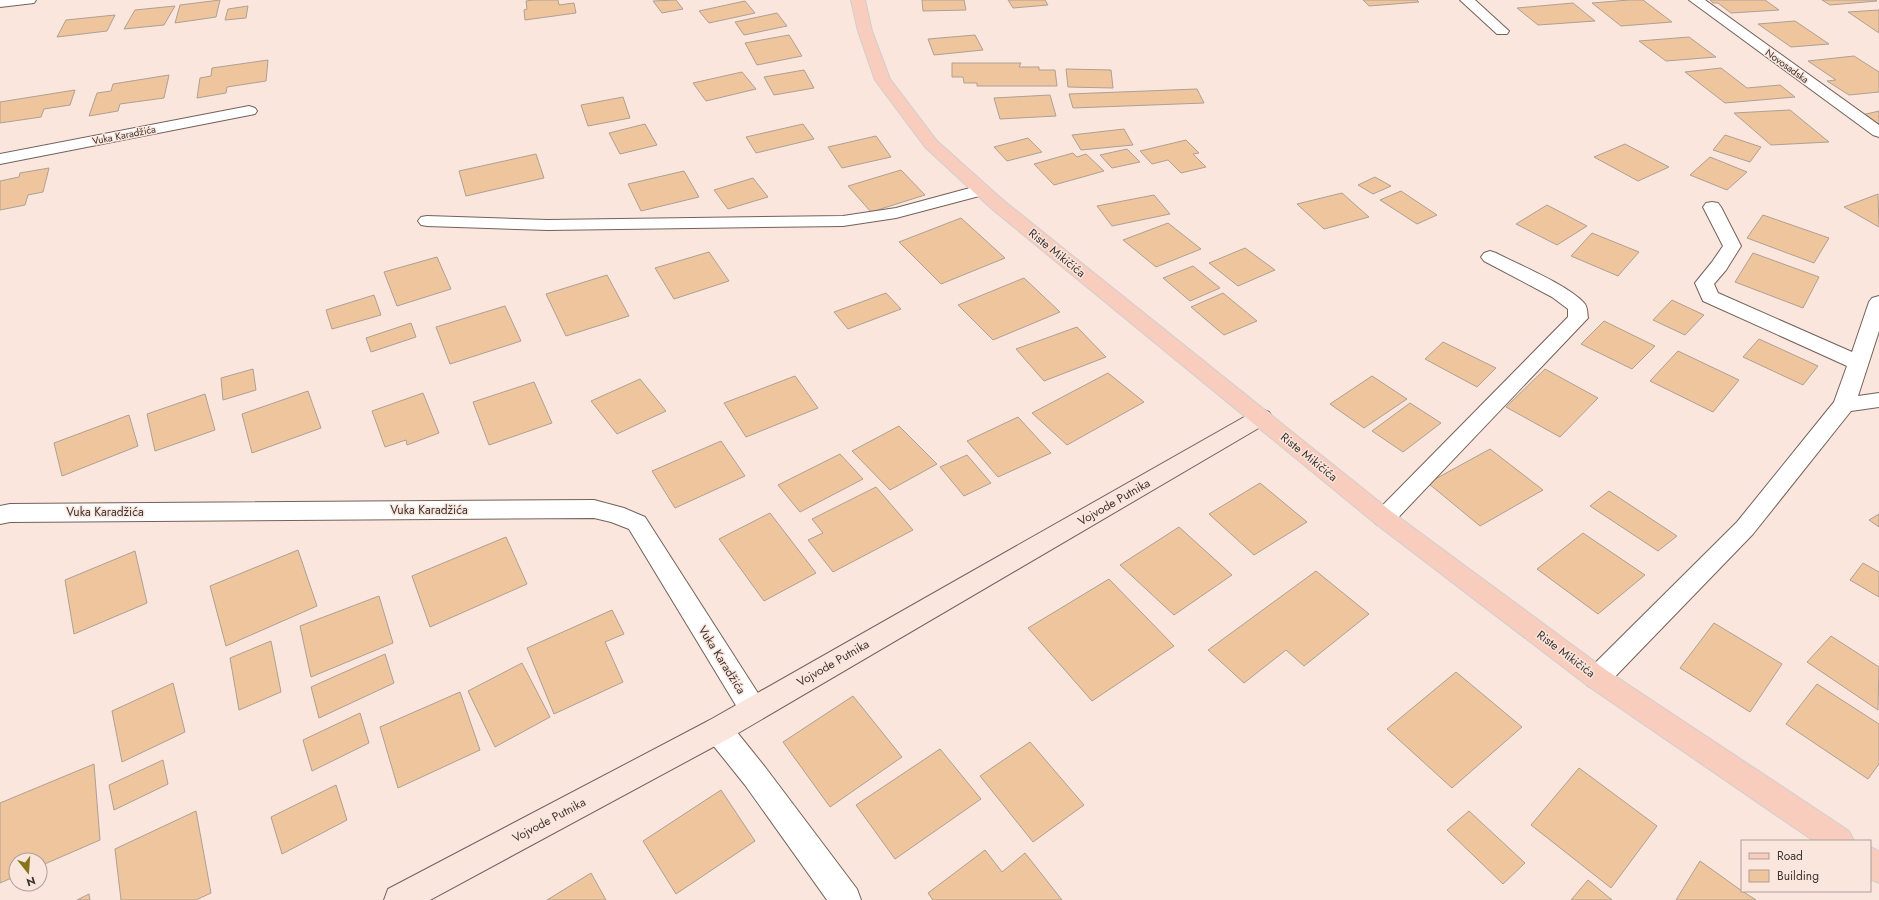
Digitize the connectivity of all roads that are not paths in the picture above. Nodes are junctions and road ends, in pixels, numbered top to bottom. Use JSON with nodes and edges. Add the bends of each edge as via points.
{"nodes":[{"id":1,"x":28,"y":0,"type":"edge"},
{"id":2,"x":858,"y":0,"type":"edge"},
{"id":3,"x":1467,"y":0,"type":"edge"},
{"id":4,"x":1696,"y":0,"type":"edge"},
{"id":5,"x":0,"y":3,"type":"edge"},
{"id":6,"x":1502,"y":31,"type":"dead end"},
{"id":7,"x":248,"y":111,"type":"dead end"},
{"id":8,"x":1879,"y":132,"type":"edge"},
{"id":9,"x":0,"y":159,"type":"edge"},
{"id":10,"x":981,"y":190,"type":"junction"},
{"id":11,"x":1712,"y":207,"type":"dead end"},
{"id":12,"x":427,"y":221,"type":"dead end"},
{"id":13,"x":1490,"y":257,"type":"dead end"},
{"id":14,"x":1879,"y":302,"type":"edge"},
{"id":15,"x":1858,"y":363,"type":"junction"},
{"id":16,"x":1879,"y":400,"type":"edge"},
{"id":17,"x":1844,"y":404,"type":"junction"},
{"id":18,"x":1261,"y":417,"type":"junction"},
{"id":19,"x":0,"y":515,"type":"edge"},
{"id":20,"x":1384,"y":518,"type":"junction"},
{"id":21,"x":1597,"y":678,"type":"junction"},
{"id":22,"x":753,"y":709,"type":"junction"},
{"id":23,"x":718,"y":730,"type":"junction"},
{"id":24,"x":1838,"y":840,"type":"edge"},
{"id":25,"x":399,"y":900,"type":"edge"},
{"id":26,"x":846,"y":900,"type":"edge"}],
"edges":[{"from":1,"to":5,"type":"street"},
{"from":2,"to":10,"type":"main road","name":"Riste Mikičića","via":[[865,31],[883,80],[931,144]]},
{"from":3,"to":6,"type":"street"},
{"from":4,"to":8,"type":"street","name":"Novosadska"},
{"from":7,"to":9,"type":"street","name":"Vuka Karadžića"},
{"from":10,"to":12,"type":"street","via":[[873,219],[843,221],[548,225]]},
{"from":10,"to":18,"type":"main road","name":"Riste Mikičića","via":[[1139,321]]},
{"from":11,"to":15,"type":"street","via":[[1732,246],[1704,283],[1710,297]]},
{"from":13,"to":20,"type":"street","via":[[1559,294],[1577,307],[1578,318]]},
{"from":14,"to":15,"type":"street"},
{"from":15,"to":17,"type":"street"},
{"from":16,"to":17,"type":"street"},
{"from":17,"to":21,"type":"street","via":[[1745,528]]},
{"from":18,"to":20,"type":"main road","name":"Riste Mikičića"},
{"from":18,"to":22,"type":"street","name":"Vojvode Putnika"},
{"from":19,"to":22,"type":"street","name":"Vuka Karadžića","via":[[586,510],[616,514],[637,523]]},
{"from":20,"to":21,"type":"main road","name":"Riste Mikičića"},
{"from":21,"to":24,"type":"main road","name":"Riste Mikičića"},
{"from":22,"to":23,"type":"street","name":"Vojvode Putnika"},
{"from":23,"to":25,"type":"street","name":"Vojvode Putnika"},
{"from":23,"to":26,"type":"street"}]}
